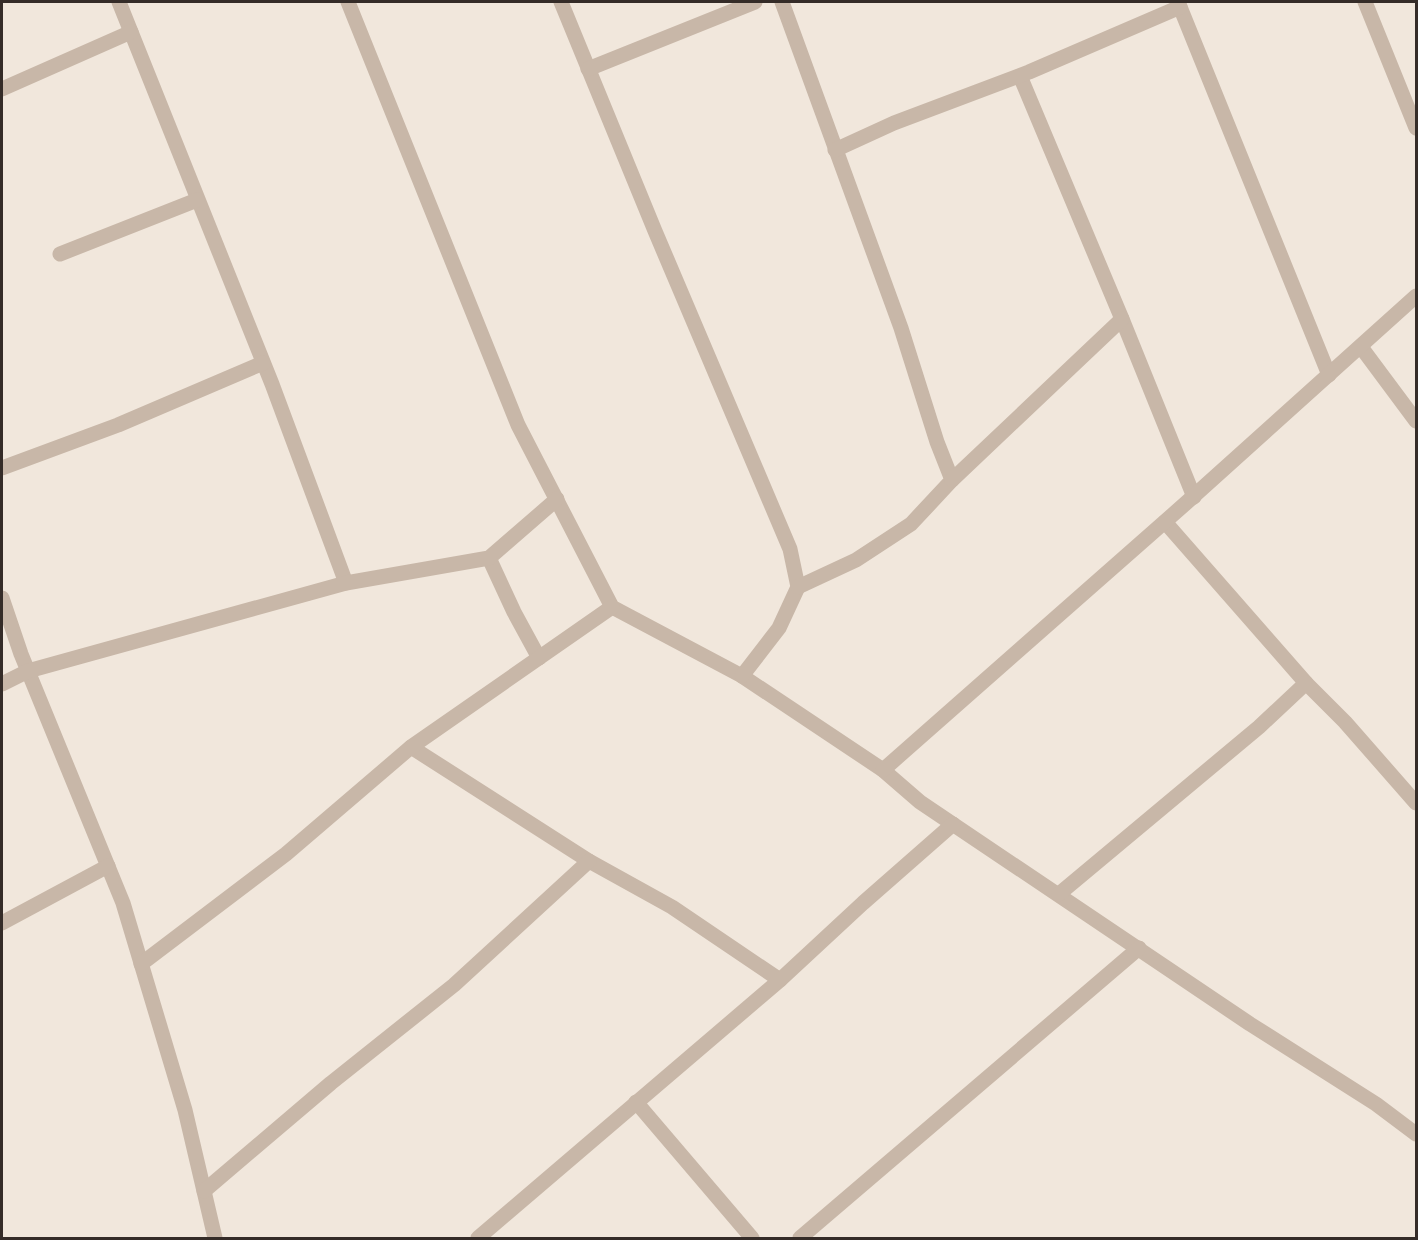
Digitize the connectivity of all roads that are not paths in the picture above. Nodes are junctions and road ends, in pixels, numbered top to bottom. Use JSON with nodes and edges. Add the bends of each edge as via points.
{"nodes":[{"id":1,"x":119,"y":2,"type":"edge"},
{"id":2,"x":348,"y":2,"type":"edge"},
{"id":3,"x":561,"y":2,"type":"edge"},
{"id":4,"x":755,"y":2,"type":"edge"},
{"id":5,"x":782,"y":2,"type":"edge"},
{"id":6,"x":1365,"y":2,"type":"edge"},
{"id":7,"x":1179,"y":4,"type":"edge"},
{"id":8,"x":131,"y":32,"type":"junction"},
{"id":9,"x":588,"y":69,"type":"junction"},
{"id":10,"x":1020,"y":76,"type":"junction"},
{"id":11,"x":2,"y":89,"type":"edge"},
{"id":12,"x":1416,"y":128,"type":"edge"},
{"id":13,"x":835,"y":150,"type":"junction"},
{"id":14,"x":197,"y":200,"type":"junction"},
{"id":15,"x":60,"y":254,"type":"dead end"},
{"id":16,"x":1416,"y":296,"type":"edge"},
{"id":17,"x":1122,"y":319,"type":"junction"},
{"id":18,"x":1361,"y":347,"type":"junction"},
{"id":19,"x":263,"y":363,"type":"junction"},
{"id":20,"x":1329,"y":375,"type":"junction"},
{"id":21,"x":1416,"y":421,"type":"edge"},
{"id":22,"x":2,"y":468,"type":"edge"},
{"id":23,"x":952,"y":480,"type":"junction"},
{"id":24,"x":1194,"y":497,"type":"junction"},
{"id":25,"x":557,"y":499,"type":"junction"},
{"id":26,"x":1165,"y":522,"type":"junction"},
{"id":27,"x":489,"y":558,"type":"junction"},
{"id":28,"x":346,"y":583,"type":"junction"},
{"id":29,"x":798,"y":587,"type":"junction"},
{"id":30,"x":2,"y":598,"type":"edge"},
{"id":31,"x":612,"y":607,"type":"junction"},
{"id":32,"x":539,"y":658,"type":"junction"},
{"id":33,"x":28,"y":671,"type":"junction"},
{"id":34,"x":742,"y":676,"type":"junction"},
{"id":35,"x":1306,"y":683,"type":"junction"},
{"id":36,"x":2,"y":684,"type":"edge"},
{"id":37,"x":411,"y":747,"type":"junction"},
{"id":38,"x":883,"y":770,"type":"junction"},
{"id":39,"x":1416,"y":803,"type":"edge"},
{"id":40,"x":953,"y":824,"type":"junction"},
{"id":41,"x":589,"y":861,"type":"junction"},
{"id":42,"x":108,"y":866,"type":"junction"},
{"id":43,"x":1059,"y":894,"type":"junction"},
{"id":44,"x":2,"y":923,"type":"edge"},
{"id":45,"x":1139,"y":948,"type":"junction"},
{"id":46,"x":141,"y":964,"type":"junction"},
{"id":47,"x":780,"y":980,"type":"junction"},
{"id":48,"x":636,"y":1102,"type":"junction"},
{"id":49,"x":1416,"y":1134,"type":"edge"},
{"id":50,"x":204,"y":1191,"type":"junction"},
{"id":51,"x":215,"y":1239,"type":"edge"},
{"id":52,"x":478,"y":1239,"type":"edge"},
{"id":53,"x":752,"y":1239,"type":"edge"},
{"id":54,"x":800,"y":1239,"type":"edge"}],
"edges":[{"from":1,"to":8,"type":"street"},
{"from":2,"to":25,"type":"street","via":[[518,425]]},
{"from":3,"to":9,"type":"street"},
{"from":4,"to":9,"type":"street"},
{"from":5,"to":13,"type":"street"},
{"from":6,"to":12,"type":"street"},
{"from":7,"to":10,"type":"street"},
{"from":7,"to":20,"type":"street"},
{"from":8,"to":11,"type":"street"},
{"from":8,"to":14,"type":"street"},
{"from":9,"to":29,"type":"street","via":[[790,549]]},
{"from":10,"to":13,"type":"street","via":[[894,123]]},
{"from":10,"to":17,"type":"street"},
{"from":13,"to":23,"type":"street"},
{"from":14,"to":15,"type":"street"},
{"from":14,"to":19,"type":"street"},
{"from":16,"to":18,"type":"street"},
{"from":17,"to":23,"type":"street"},
{"from":17,"to":24,"type":"street"},
{"from":18,"to":20,"type":"street"},
{"from":18,"to":21,"type":"street"},
{"from":19,"to":22,"type":"street","via":[[118,425]]},
{"from":19,"to":28,"type":"street"},
{"from":20,"to":24,"type":"street"},
{"from":23,"to":29,"type":"street","via":[[911,524],[856,560]]},
{"from":24,"to":26,"type":"street"},
{"from":25,"to":27,"type":"street"},
{"from":25,"to":31,"type":"street"},
{"from":26,"to":35,"type":"street"},
{"from":26,"to":38,"type":"street"},
{"from":27,"to":28,"type":"street"},
{"from":27,"to":32,"type":"street"},
{"from":28,"to":33,"type":"street"},
{"from":29,"to":34,"type":"street","via":[[779,628]]},
{"from":30,"to":33,"type":"street"},
{"from":31,"to":32,"type":"street"},
{"from":31,"to":34,"type":"street"},
{"from":32,"to":37,"type":"street"},
{"from":33,"to":36,"type":"street"},
{"from":33,"to":42,"type":"street"},
{"from":34,"to":38,"type":"street"},
{"from":35,"to":39,"type":"street"},
{"from":35,"to":43,"type":"street"},
{"from":37,"to":41,"type":"street"},
{"from":37,"to":46,"type":"street","via":[[286,854]]},
{"from":38,"to":40,"type":"street"},
{"from":40,"to":43,"type":"street"},
{"from":40,"to":47,"type":"street"},
{"from":41,"to":47,"type":"street","via":[[672,907]]},
{"from":41,"to":50,"type":"street","via":[[453,985]]},
{"from":42,"to":44,"type":"street"},
{"from":42,"to":46,"type":"street"},
{"from":43,"to":45,"type":"street"},
{"from":45,"to":49,"type":"street"},
{"from":45,"to":54,"type":"street"},
{"from":46,"to":50,"type":"street","via":[[185,1110]]},
{"from":47,"to":48,"type":"street"},
{"from":48,"to":52,"type":"street"},
{"from":48,"to":53,"type":"street"},
{"from":50,"to":51,"type":"street"}]}
